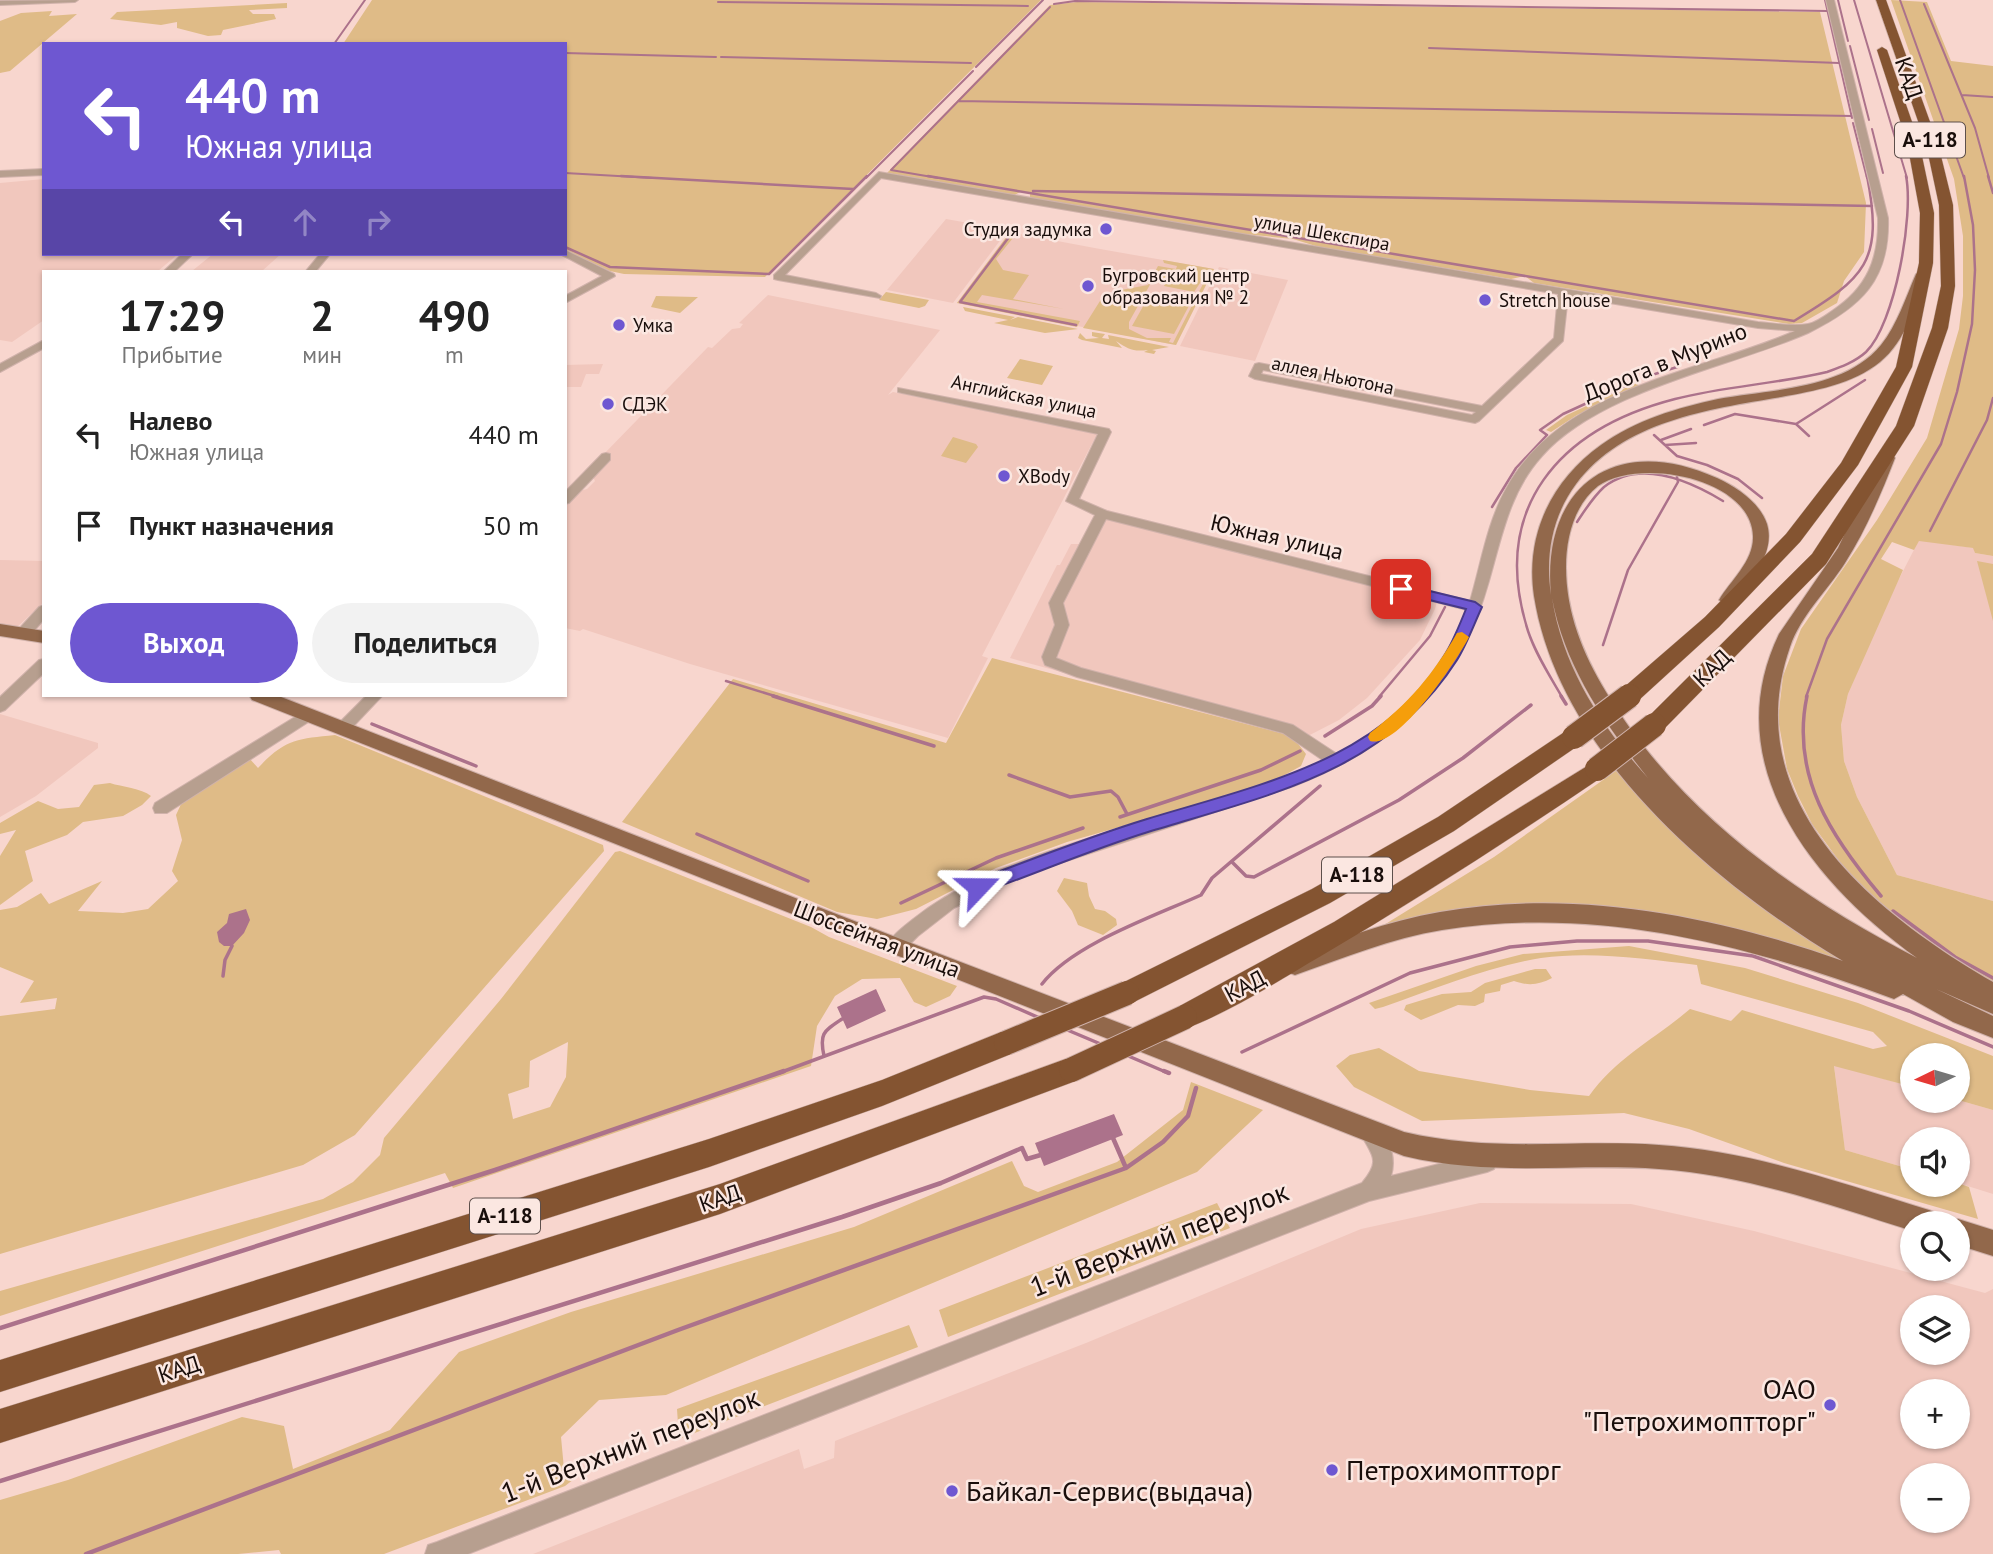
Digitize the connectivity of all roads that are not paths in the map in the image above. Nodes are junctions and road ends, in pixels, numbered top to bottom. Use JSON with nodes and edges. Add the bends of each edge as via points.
{"nodes":[{"id":1,"x":75,"y":0,"type":"edge"},
{"id":2,"x":1830,"y":0,"type":"edge"},
{"id":3,"x":1881,"y":0,"type":"edge"},
{"id":4,"x":0,"y":3,"type":"edge"},
{"id":5,"x":1880,"y":41,"type":"dead end"},
{"id":6,"x":42,"y":173,"type":"edge"},
{"id":7,"x":0,"y":174,"type":"edge"},
{"id":8,"x":567,"y":254,"type":"edge"},
{"id":9,"x":186,"y":256,"type":"edge"},
{"id":10,"x":323,"y":256,"type":"edge"},
{"id":11,"x":1926,"y":263,"type":"junction"},
{"id":12,"x":170,"y":270,"type":"edge"},
{"id":13,"x":312,"y":270,"type":"edge"},
{"id":14,"x":1563,"y":292,"type":"junction"},
{"id":15,"x":876,"y":296,"type":"dead end"},
{"id":16,"x":567,"y":299,"type":"edge"},
{"id":17,"x":1818,"y":323,"type":"junction"},
{"id":18,"x":1758,"y":325,"type":"junction"},
{"id":19,"x":1793,"y":336,"type":"junction"},
{"id":20,"x":42,"y":344,"type":"edge"},
{"id":21,"x":1768,"y":346,"type":"junction"},
{"id":22,"x":0,"y":369,"type":"edge"},
{"id":23,"x":902,"y":390,"type":"dead end"},
{"id":24,"x":1480,"y":415,"type":"junction"},
{"id":25,"x":1891,"y":451,"type":"junction"},
{"id":26,"x":606,"y":457,"type":"dead end"},
{"id":27,"x":567,"y":498,"type":"edge"},
{"id":28,"x":1072,"y":501,"type":"joint"},
{"id":29,"x":1102,"y":514,"type":"junction"},
{"id":30,"x":1475,"y":607,"type":"junction"},
{"id":31,"x":42,"y":612,"type":"edge"},
{"id":32,"x":1712,"y":622,"type":"junction"},
{"id":33,"x":0,"y":631,"type":"edge"},
{"id":34,"x":23,"y":634,"type":"junction"},
{"id":35,"x":42,"y":637,"type":"edge"},
{"id":36,"x":42,"y":666,"type":"edge"},
{"id":37,"x":374,"y":697,"type":"edge"},
{"id":38,"x":281,"y":699,"type":"edge"},
{"id":39,"x":0,"y":706,"type":"edge"},
{"id":40,"x":308,"y":715,"type":"junction"},
{"id":41,"x":342,"y":729,"type":"junction"},
{"id":42,"x":1336,"y":761,"type":"junction"},
{"id":43,"x":161,"y":808,"type":"dead end"},
{"id":44,"x":895,"y":947,"type":"junction"},
{"id":45,"x":1268,"y":975,"type":"junction"},
{"id":46,"x":1993,"y":993,"type":"edge"},
{"id":47,"x":1993,"y":1004,"type":"edge"},
{"id":48,"x":1983,"y":1024,"type":"edge"},
{"id":49,"x":1369,"y":1130,"type":"junction"},
{"id":50,"x":1502,"y":1159,"type":"junction"},
{"id":51,"x":1369,"y":1191,"type":"junction"},
{"id":52,"x":1900,"y":1214,"type":"edge"},
{"id":53,"x":1970,"y":1236,"type":"edge"},
{"id":54,"x":1993,"y":1243,"type":"edge"},
{"id":55,"x":0,"y":1376,"type":"edge"},
{"id":56,"x":0,"y":1426,"type":"edge"},
{"id":57,"x":438,"y":1554,"type":"edge"}],
"edges":[{"from":1,"to":4,"type":"street"},
{"from":2,"to":17,"type":"street","name":"Дорога в Мурино","via":[[1884,232],[1870,281],[1845,307]]},
{"from":3,"to":25,"type":"highway","name":"КАД","number":"А-118","via":[[1939,168],[1949,258],[1940,328],[1905,426]]},
{"from":5,"to":11,"type":"highway","name":"КАД","number":"А-118","via":[[1922,177]]},
{"from":6,"to":7,"type":"street"},
{"from":8,"to":16,"type":"street","via":[[610,276]]},
{"from":9,"to":12,"type":"street"},
{"from":10,"to":13,"type":"street"},
{"from":11,"to":32,"type":"highway","name":"КАД","number":"А-118","via":[[1904,367],[1849,465],[1793,538]]},
{"from":11,"to":48,"type":"main road","via":[[1890,346],[1868,366],[1816,386],[1675,415],[1631,433],[1595,456],[1567,483],[1549,512],[1541,587],[1549,629],[1582,708],[1640,784],[1703,845],[1778,906],[1879,970]]},
{"from":14,"to":15,"type":"street","name":"улица Шекспира","via":[[879,175],[778,277]]},
{"from":14,"to":18,"type":"street","name":"улица Шекспира"},
{"from":14,"to":24,"type":"street","via":[[1559,338]]},
{"from":17,"to":18,"type":"street","via":[[1797,328]]},
{"from":17,"to":19,"type":"street","name":"Дорога в Мурино"},
{"from":18,"to":19,"type":"street"},
{"from":18,"to":21,"type":"street","via":[[1774,335]]},
{"from":19,"to":21,"type":"street","name":"Дорога в Мурино"},
{"from":20,"to":22,"type":"street"},
{"from":21,"to":30,"type":"street","name":"Дорога в Мурино","via":[[1611,404],[1541,449],[1509,490]]},
{"from":23,"to":28,"type":"street","name":"Английская улица","via":[[1105,432]]},
{"from":24,"to":24,"type":"street","name":"аллея Ньютона","via":[[1259,366],[1255,376]]},
{"from":25,"to":45,"type":"highway","name":"КАД","number":"А-118","bridge":true,"via":[[1819,559],[1654,725],[1472,853]]},
{"from":25,"to":46,"type":"main road","via":[[1845,551],[1782,645],[1768,700],[1770,751],[1793,814],[1844,885],[1898,933]]},
{"from":26,"to":27,"type":"street"},
{"from":28,"to":29,"type":"street","name":"Южная улица"},
{"from":29,"to":30,"type":"street","name":"Южная улица"},
{"from":29,"to":42,"type":"street","via":[[1056,603],[1062,625],[1050,661],[1288,729]]},
{"from":30,"to":42,"type":"street","name":"Дорога в Мурино","via":[[1452,656],[1409,710],[1367,744]]},
{"from":31,"to":34,"type":"street"},
{"from":32,"to":47,"type":"main road","via":[[1760,548],[1759,525],[1742,501],[1711,480],[1665,466],[1619,469],[1584,489],[1562,532],[1558,569],[1561,609],[1594,690],[1636,751],[1711,829],[1811,907],[1902,962]]},
{"from":32,"to":55,"type":"highway","name":"КАД","number":"А-118","bridge":true,"via":[[1631,694],[1446,824],[1321,896],[1127,993],[882,1093],[709,1153]]},
{"from":33,"to":34,"type":"main road"},
{"from":34,"to":35,"type":"main road"},
{"from":36,"to":39,"type":"street"},
{"from":37,"to":41,"type":"street"},
{"from":38,"to":40,"type":"main road","name":"Шоссейная улица"},
{"from":40,"to":41,"type":"main road","name":"Шоссейная улица"},
{"from":40,"to":43,"type":"street"},
{"from":41,"to":44,"type":"main road","name":"Шоссейная улица"},
{"from":42,"to":44,"type":"street","name":"Дорога в Мурино","via":[[1267,790],[1008,873],[936,910]]},
{"from":44,"to":49,"type":"main road","name":"Шоссейная улица"},
{"from":45,"to":48,"type":"main road","via":[[1387,933],[1443,921],[1552,911],[1631,915],[1788,951]]},
{"from":45,"to":56,"type":"highway","name":"КАД","number":"А-118","bridge":true,"via":[[1071,1070],[720,1199]]},
{"from":49,"to":50,"type":"main road","name":"Шоссейная улица","via":[[1444,1155]]},
{"from":49,"to":51,"type":"street","via":[[1384,1153],[1385,1164]]},
{"from":50,"to":51,"type":"street","name":"1-й Верхний переулок"},
{"from":50,"to":52,"type":"main road","name":"1-й Верхний переулок","via":[[1598,1155],[1691,1161],[1793,1183]]},
{"from":51,"to":57,"type":"street","name":"1-й Верхний переулок"},
{"from":53,"to":54,"type":"main road"}]}
